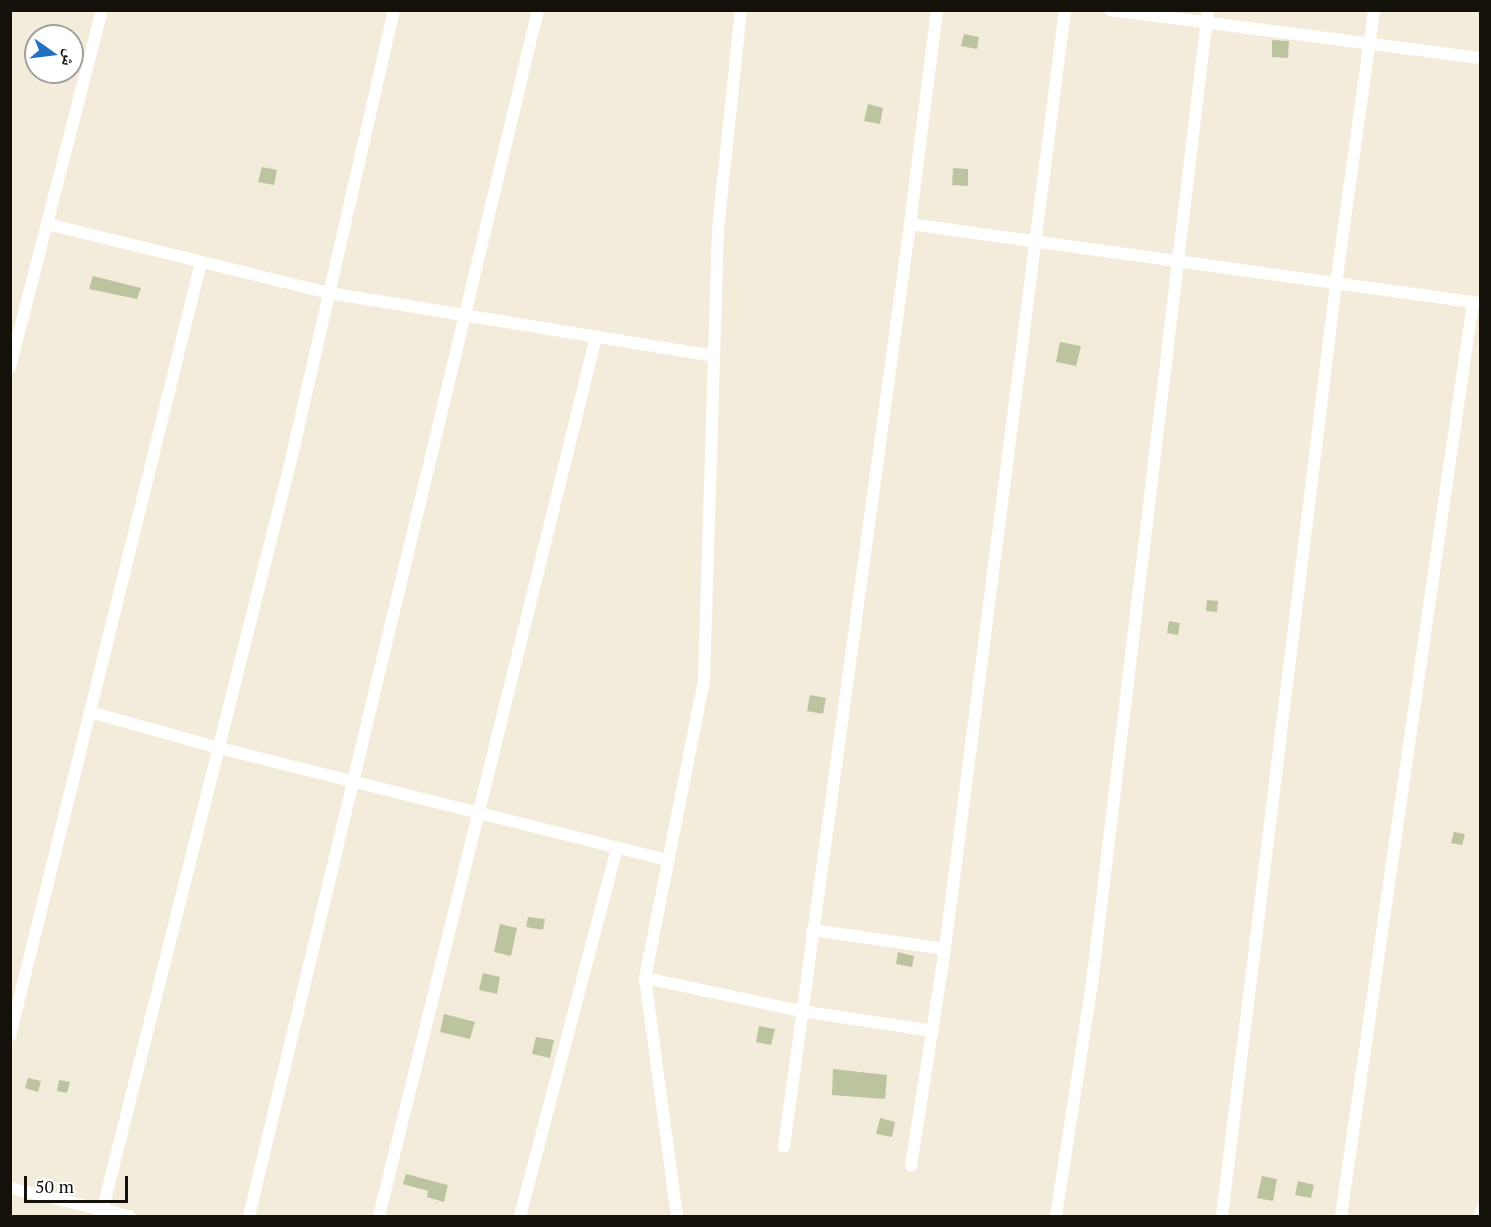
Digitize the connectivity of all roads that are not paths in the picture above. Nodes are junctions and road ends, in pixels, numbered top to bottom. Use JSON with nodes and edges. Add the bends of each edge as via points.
{"nodes":[{"id":1,"x":102,"y":10,"type":"edge"},
{"id":2,"x":394,"y":10,"type":"edge"},
{"id":3,"x":538,"y":10,"type":"edge"},
{"id":4,"x":741,"y":10,"type":"edge"},
{"id":5,"x":937,"y":10,"type":"edge"},
{"id":6,"x":1065,"y":10,"type":"edge"},
{"id":7,"x":1110,"y":10,"type":"edge"},
{"id":8,"x":1374,"y":10,"type":"edge"},
{"id":9,"x":1208,"y":17,"type":"edge"},
{"id":10,"x":1369,"y":44,"type":"junction"},
{"id":11,"x":1480,"y":58,"type":"edge"},
{"id":12,"x":47,"y":224,"type":"junction"},
{"id":13,"x":910,"y":224,"type":"junction"},
{"id":14,"x":1036,"y":242,"type":"junction"},
{"id":15,"x":1178,"y":261,"type":"junction"},
{"id":16,"x":201,"y":262,"type":"junction"},
{"id":17,"x":1336,"y":284,"type":"junction"},
{"id":18,"x":328,"y":293,"type":"junction"},
{"id":19,"x":1477,"y":303,"type":"edge"},
{"id":20,"x":463,"y":315,"type":"junction"},
{"id":21,"x":596,"y":337,"type":"junction"},
{"id":22,"x":714,"y":356,"type":"junction"},
{"id":23,"x":10,"y":367,"type":"edge"},
{"id":24,"x":90,"y":712,"type":"junction"},
{"id":25,"x":219,"y":748,"type":"junction"},
{"id":26,"x":352,"y":781,"type":"junction"},
{"id":27,"x":478,"y":813,"type":"junction"},
{"id":28,"x":617,"y":848,"type":"junction"},
{"id":29,"x":667,"y":860,"type":"junction"},
{"id":30,"x":812,"y":930,"type":"junction"},
{"id":31,"x":945,"y":949,"type":"junction"},
{"id":32,"x":645,"y":978,"type":"junction"},
{"id":33,"x":801,"y":1011,"type":"junction"},
{"id":34,"x":933,"y":1031,"type":"junction"},
{"id":35,"x":10,"y":1036,"type":"edge"},
{"id":36,"x":784,"y":1147,"type":"dead end"},
{"id":37,"x":912,"y":1166,"type":"dead end"},
{"id":38,"x":10,"y":1188,"type":"edge"},
{"id":39,"x":102,"y":1213,"type":"edge"},
{"id":40,"x":129,"y":1216,"type":"edge"},
{"id":41,"x":249,"y":1216,"type":"edge"},
{"id":42,"x":379,"y":1216,"type":"edge"},
{"id":43,"x":520,"y":1216,"type":"edge"},
{"id":44,"x":677,"y":1216,"type":"edge"},
{"id":45,"x":1056,"y":1216,"type":"edge"},
{"id":46,"x":1222,"y":1216,"type":"edge"},
{"id":47,"x":1341,"y":1216,"type":"edge"}],
"edges":[{"from":1,"to":12,"type":"street"},
{"from":2,"to":18,"type":"street"},
{"from":3,"to":20,"type":"street"},
{"from":4,"to":22,"type":"street","via":[[718,229]]},
{"from":5,"to":13,"type":"street"},
{"from":6,"to":14,"type":"street"},
{"from":7,"to":9,"type":"street"},
{"from":8,"to":10,"type":"street"},
{"from":9,"to":10,"type":"street"},
{"from":9,"to":15,"type":"street"},
{"from":10,"to":11,"type":"street"},
{"from":10,"to":17,"type":"street"},
{"from":12,"to":16,"type":"street"},
{"from":12,"to":23,"type":"street"},
{"from":13,"to":14,"type":"street"},
{"from":13,"to":30,"type":"street"},
{"from":14,"to":15,"type":"street"},
{"from":14,"to":31,"type":"street"},
{"from":15,"to":17,"type":"street"},
{"from":15,"to":45,"type":"street","via":[[1092,983]]},
{"from":16,"to":18,"type":"street"},
{"from":16,"to":24,"type":"street"},
{"from":17,"to":19,"type":"street"},
{"from":17,"to":46,"type":"street"},
{"from":18,"to":20,"type":"street"},
{"from":18,"to":25,"type":"street"},
{"from":19,"to":47,"type":"street"},
{"from":20,"to":21,"type":"street"},
{"from":20,"to":26,"type":"street"},
{"from":21,"to":22,"type":"street"},
{"from":21,"to":27,"type":"street"},
{"from":22,"to":29,"type":"street","via":[[704,680]]},
{"from":24,"to":25,"type":"street"},
{"from":24,"to":35,"type":"street"},
{"from":25,"to":26,"type":"street"},
{"from":25,"to":39,"type":"street"},
{"from":26,"to":27,"type":"street"},
{"from":26,"to":41,"type":"street"},
{"from":27,"to":28,"type":"street"},
{"from":27,"to":42,"type":"street"},
{"from":28,"to":29,"type":"street"},
{"from":28,"to":43,"type":"street"},
{"from":29,"to":32,"type":"street"},
{"from":30,"to":31,"type":"street"},
{"from":30,"to":33,"type":"street"},
{"from":31,"to":34,"type":"street"},
{"from":32,"to":33,"type":"street"},
{"from":32,"to":44,"type":"street"},
{"from":33,"to":34,"type":"street"},
{"from":33,"to":36,"type":"street"},
{"from":34,"to":37,"type":"street"},
{"from":38,"to":39,"type":"street"},
{"from":39,"to":40,"type":"street"}]}
